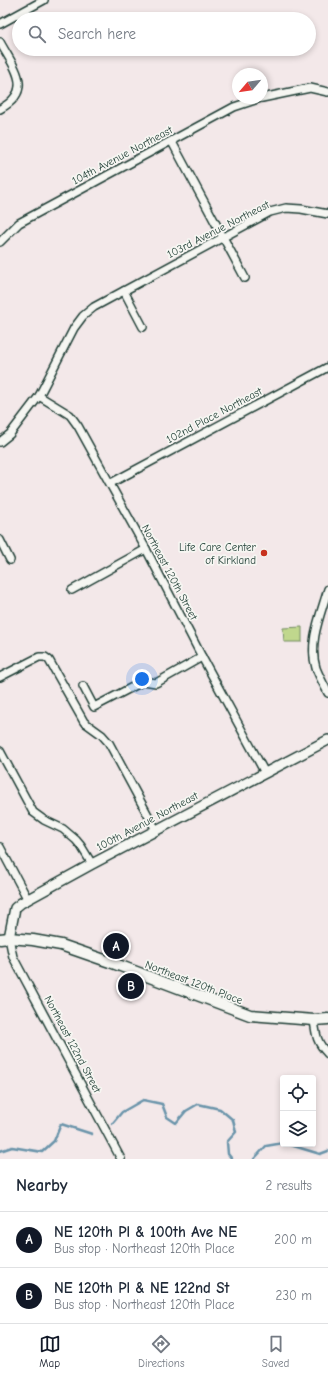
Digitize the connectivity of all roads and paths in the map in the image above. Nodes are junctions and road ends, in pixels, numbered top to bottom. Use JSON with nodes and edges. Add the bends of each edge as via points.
{"nodes":[{"id":1,"x":44,"y":0,"type":"edge"},
{"id":2,"x":22,"y":12,"type":"edge"},
{"id":3,"x":12,"y":17,"type":"edge"},
{"id":4,"x":0,"y":24,"type":"edge"},
{"id":5,"x":0,"y":42,"type":"edge"},
{"id":6,"x":328,"y":92,"type":"edge"},
{"id":7,"x":268,"y":97,"type":"edge"},
{"id":8,"x":243,"y":104,"type":"edge"},
{"id":9,"x":0,"y":109,"type":"edge"},
{"id":10,"x":172,"y":142,"type":"junction"},
{"id":11,"x":328,"y":214,"type":"edge"},
{"id":12,"x":223,"y":237,"type":"junction"},
{"id":13,"x":0,"y":242,"type":"edge"},
{"id":14,"x":245,"y":278,"type":"dead end"},
{"id":15,"x":124,"y":291,"type":"junction"},
{"id":16,"x":144,"y":327,"type":"dead end"},
{"id":17,"x":328,"y":367,"type":"edge"},
{"id":18,"x":39,"y":396,"type":"junction"},
{"id":19,"x":0,"y":442,"type":"edge"},
{"id":20,"x":111,"y":484,"type":"junction"},
{"id":21,"x":0,"y":540,"type":"edge"},
{"id":22,"x":146,"y":549,"type":"junction"},
{"id":23,"x":10,"y":560,"type":"dead end"},
{"id":24,"x":328,"y":589,"type":"edge"},
{"id":25,"x":72,"y":590,"type":"dead end"},
{"id":26,"x":202,"y":657,"type":"junction"},
{"id":27,"x":0,"y":677,"type":"edge"},
{"id":28,"x":83,"y":686,"type":"dead end"},
{"id":29,"x":328,"y":693,"type":"edge"},
{"id":30,"x":328,"y":740,"type":"edge"},
{"id":31,"x":0,"y":751,"type":"edge"},
{"id":32,"x":265,"y":773,"type":"junction"},
{"id":33,"x":156,"y":830,"type":"junction"},
{"id":34,"x":0,"y":847,"type":"edge"},
{"id":35,"x":92,"y":864,"type":"junction"},
{"id":36,"x":28,"y":900,"type":"junction"},
{"id":37,"x":5,"y":939,"type":"edge"},
{"id":38,"x":328,"y":1019,"type":"edge"},
{"id":39,"x":314,"y":1020,"type":"junction"},
{"id":40,"x":328,"y":1054,"type":"edge"},
{"id":41,"x":122,"y":1159,"type":"edge"}],
"edges":[{"from":1,"to":2,"type":"street"},
{"from":3,"to":4,"type":"street"},
{"from":5,"to":9,"type":"street","via":[[20,84],[16,98]]},
{"from":6,"to":7,"type":"street","name":"104th Avenue Northeast","via":[[310,88]]},
{"from":8,"to":10,"type":"street","name":"104th Avenue Northeast"},
{"from":10,"to":12,"type":"street"},
{"from":10,"to":13,"type":"street","name":"104th Avenue Northeast","via":[[19,223]]},
{"from":11,"to":12,"type":"street","name":"103rd Avenue Northeast","via":[[286,208],[270,212]]},
{"from":12,"to":14,"type":"street"},
{"from":12,"to":15,"type":"street","name":"103rd Avenue Northeast"},
{"from":15,"to":16,"type":"street"},
{"from":15,"to":18,"type":"street","name":"103rd Avenue Northeast","via":[[83,316],[74,328]]},
{"from":17,"to":20,"type":"street","name":"102nd Place Northeast"},
{"from":18,"to":19,"type":"street","name":"103rd Avenue Northeast","via":[[10,434]]},
{"from":18,"to":20,"type":"street","name":"Northeast 120th Street","via":[[70,416]]},
{"from":20,"to":22,"type":"street","name":"Northeast 120th Street"},
{"from":21,"to":23,"type":"street"},
{"from":22,"to":25,"type":"street"},
{"from":22,"to":26,"type":"street","name":"Northeast 120th Street"},
{"from":24,"to":29,"type":"street","via":[[314,639],[313,654],[316,668]]},
{"from":26,"to":28,"type":"street","via":[[156,683],[144,681],[94,707]]},
{"from":26,"to":32,"type":"street","name":"Northeast 120th Street"},
{"from":27,"to":33,"type":"street","via":[[40,657],[49,660],[84,722],[109,743]]},
{"from":30,"to":32,"type":"street","name":"100th Avenue Northeast"},
{"from":31,"to":35,"type":"street","via":[[33,812],[63,829],[76,840]]},
{"from":32,"to":33,"type":"street","name":"100th Avenue Northeast"},
{"from":33,"to":35,"type":"street","name":"100th Avenue Northeast"},
{"from":34,"to":36,"type":"street"},
{"from":35,"to":36,"type":"street","name":"100th Avenue Northeast"},
{"from":36,"to":37,"type":"street","name":"100th Avenue Northeast","via":[[15,908]]},
{"from":37,"to":39,"type":"main road","name":"Northeast 120th Place","via":[[61,945],[250,1015]]},
{"from":37,"to":41,"type":"street","name":"Northeast 122nd Street"},
{"from":38,"to":39,"type":"main road","name":"Northeast 120th Place"},
{"from":39,"to":40,"type":"street","via":[[316,1038]]}]}
